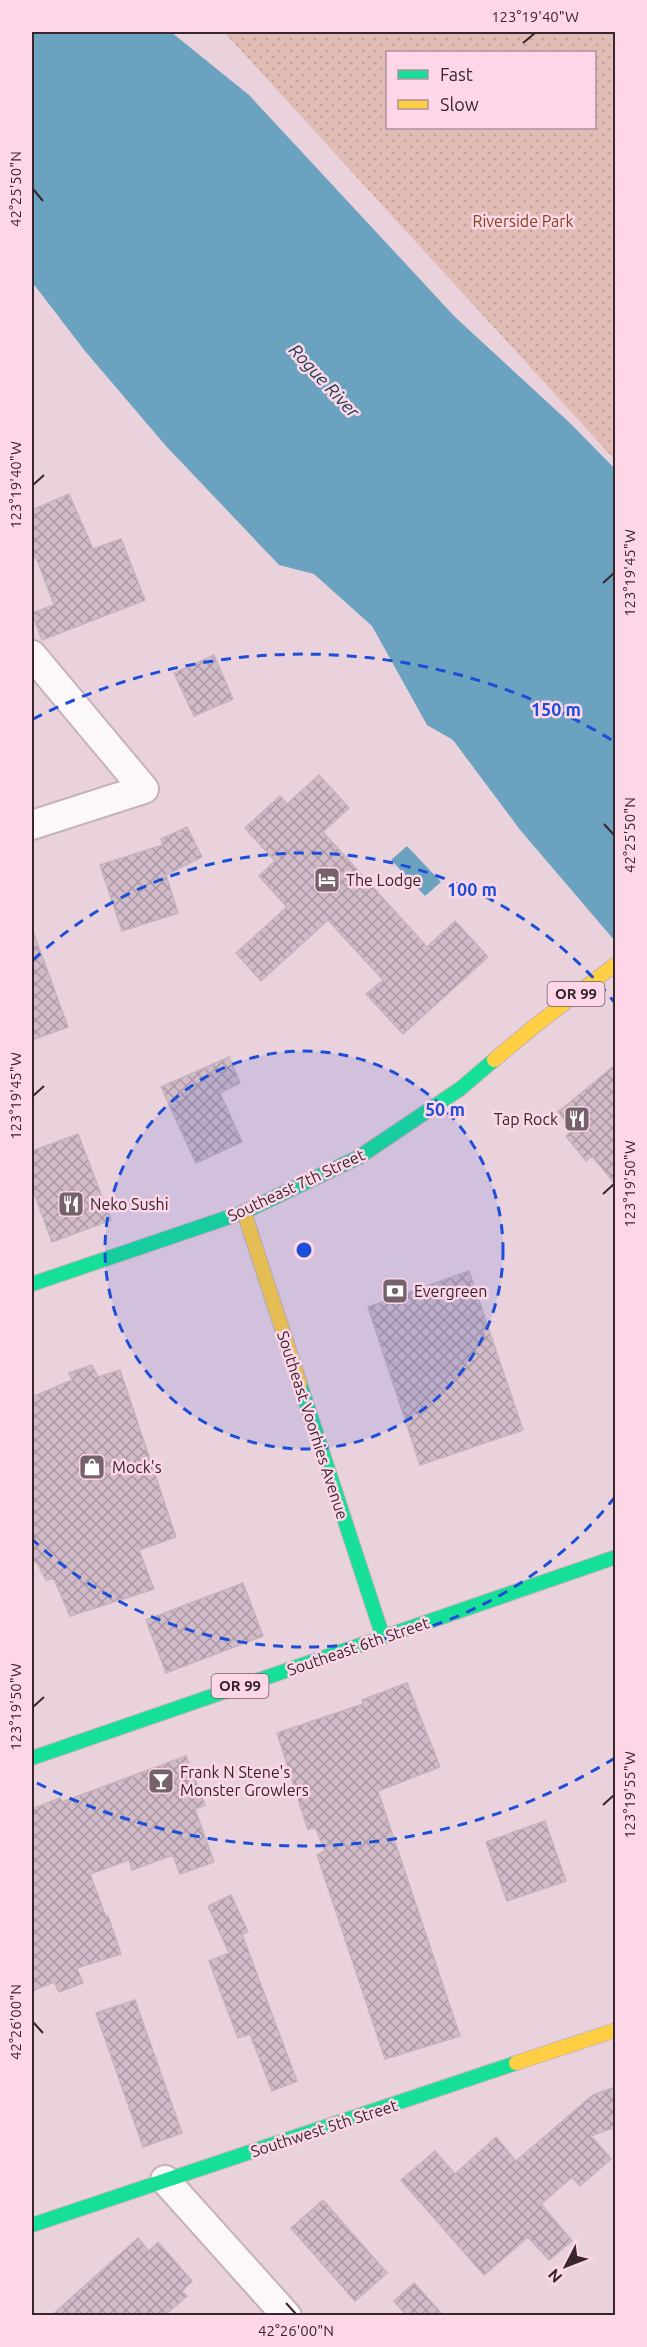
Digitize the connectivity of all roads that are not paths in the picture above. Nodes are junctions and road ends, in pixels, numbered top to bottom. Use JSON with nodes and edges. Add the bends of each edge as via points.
{"nodes":[{"id":1,"x":32,"y":655,"type":"edge"},
{"id":2,"x":32,"y":825,"type":"edge"},
{"id":3,"x":615,"y":964,"type":"edge"},
{"id":4,"x":244,"y":1212,"type":"junction"},
{"id":5,"x":32,"y":1284,"type":"edge"},
{"id":6,"x":615,"y":1557,"type":"edge"},
{"id":7,"x":383,"y":1637,"type":"junction"},
{"id":8,"x":32,"y":1758,"type":"edge"},
{"id":9,"x":615,"y":2030,"type":"edge"},
{"id":10,"x":165,"y":2180,"type":"junction"},
{"id":11,"x":32,"y":2225,"type":"edge"},
{"id":12,"x":286,"y":2316,"type":"edge"}],
"edges":[{"from":1,"to":2,"type":"street","via":[[144,789]]},
{"from":3,"to":4,"type":"main road","name":"Southeast 7th Street","number":"OR 99","via":[[460,1089],[359,1156]]},
{"from":4,"to":5,"type":"main road","name":"Southeast 7th Street","number":"OR 99"},
{"from":4,"to":7,"type":"main road","name":"Southeast Voorhies Avenue"},
{"from":6,"to":7,"type":"main road","name":"Southeast 6th Street","number":"OR 99"},
{"from":7,"to":8,"type":"main road","name":"Southeast 6th Street","number":"OR 99"},
{"from":9,"to":10,"type":"main road","name":"Southwest 5th Street"},
{"from":10,"to":11,"type":"main road","name":"Southwest 5th Street"},
{"from":10,"to":12,"type":"street"}]}
